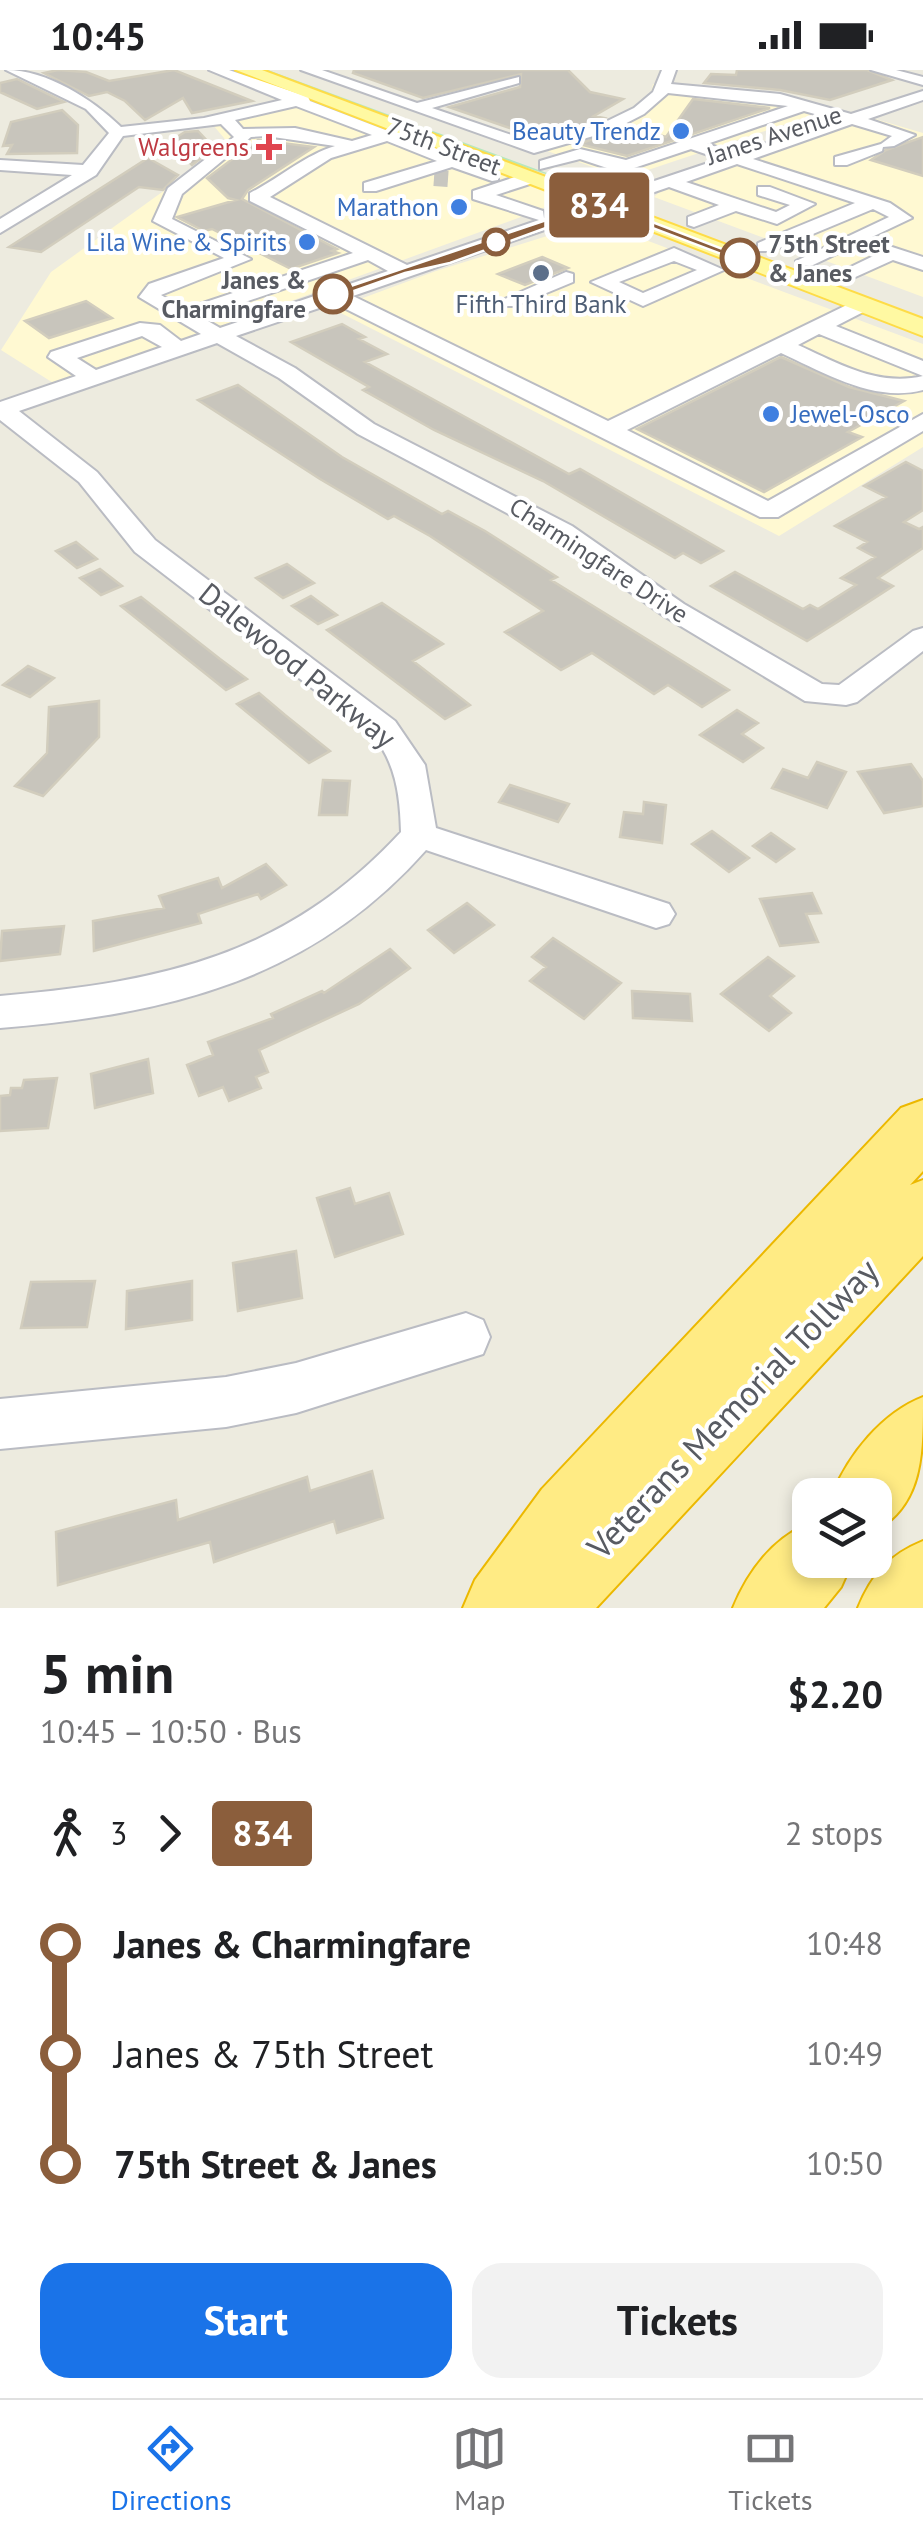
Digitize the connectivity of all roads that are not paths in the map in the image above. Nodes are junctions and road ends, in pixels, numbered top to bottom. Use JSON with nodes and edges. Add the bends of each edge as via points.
{"nodes":[{"id":1,"x":13,"y":70,"type":"edge"},
{"id":2,"x":216,"y":70,"type":"edge"},
{"id":3,"x":244,"y":70,"type":"edge"},
{"id":4,"x":277,"y":70,"type":"edge"},
{"id":5,"x":669,"y":70,"type":"edge"},
{"id":6,"x":878,"y":70,"type":"edge"},
{"id":7,"x":321,"y":71,"type":"edge"},
{"id":8,"x":514,"y":80,"type":"dead end"},
{"id":9,"x":923,"y":83,"type":"edge"},
{"id":10,"x":663,"y":88,"type":"junction"},
{"id":11,"x":923,"y":96,"type":"edge"},
{"id":12,"x":307,"y":99,"type":"junction"},
{"id":13,"x":806,"y":105,"type":"junction"},
{"id":14,"x":415,"y":108,"type":"junction"},
{"id":15,"x":847,"y":117,"type":"junction"},
{"id":16,"x":232,"y":127,"type":"junction"},
{"id":17,"x":117,"y":132,"type":"junction"},
{"id":18,"x":396,"y":133,"type":"junction"},
{"id":19,"x":692,"y":135,"type":"junction"},
{"id":20,"x":350,"y":146,"type":"junction"},
{"id":21,"x":761,"y":150,"type":"junction"},
{"id":22,"x":725,"y":156,"type":"junction"},
{"id":23,"x":213,"y":161,"type":"junction"},
{"id":24,"x":841,"y":161,"type":"dead end"},
{"id":25,"x":0,"y":165,"type":"edge"},
{"id":26,"x":763,"y":170,"type":"junction"},
{"id":27,"x":90,"y":171,"type":"junction"},
{"id":28,"x":537,"y":172,"type":"junction"},
{"id":29,"x":301,"y":173,"type":"junction"},
{"id":30,"x":438,"y":173,"type":"junction"},
{"id":31,"x":667,"y":181,"type":"junction"},
{"id":32,"x":752,"y":186,"type":"dead end"},
{"id":33,"x":370,"y":187,"type":"dead end"},
{"id":34,"x":500,"y":191,"type":"junction"},
{"id":35,"x":700,"y":193,"type":"junction"},
{"id":36,"x":905,"y":195,"type":"dead end"},
{"id":37,"x":605,"y":197,"type":"junction"},
{"id":38,"x":872,"y":203,"type":"junction"},
{"id":39,"x":736,"y":205,"type":"junction"},
{"id":40,"x":537,"y":215,"type":"junction"},
{"id":41,"x":694,"y":221,"type":"junction"},
{"id":42,"x":0,"y":227,"type":"edge"},
{"id":43,"x":548,"y":240,"type":"dead end"},
{"id":44,"x":765,"y":246,"type":"junction"},
{"id":45,"x":719,"y":250,"type":"junction"},
{"id":46,"x":368,"y":254,"type":"junction"},
{"id":47,"x":451,"y":258,"type":"junction"},
{"id":48,"x":692,"y":261,"type":"dead end"},
{"id":49,"x":806,"y":261,"type":"junction"},
{"id":50,"x":923,"y":264,"type":"edge"},
{"id":51,"x":402,"y":270,"type":"junction"},
{"id":52,"x":582,"y":272,"type":"dead end"},
{"id":53,"x":844,"y":275,"type":"junction"},
{"id":54,"x":333,"y":294,"type":"junction"},
{"id":55,"x":508,"y":302,"type":"dead end"},
{"id":56,"x":923,"y":304,"type":"edge"},
{"id":57,"x":862,"y":305,"type":"junction"},
{"id":58,"x":184,"y":316,"type":"junction"},
{"id":59,"x":818,"y":326,"type":"junction"},
{"id":60,"x":923,"y":328,"type":"edge"},
{"id":61,"x":221,"y":333,"type":"junction"},
{"id":62,"x":780,"y":345,"type":"junction"},
{"id":63,"x":178,"y":348,"type":"junction"},
{"id":64,"x":923,"y":369,"type":"edge"},
{"id":65,"x":93,"y":378,"type":"junction"},
{"id":66,"x":923,"y":384,"type":"edge"},
{"id":67,"x":0,"y":410,"type":"edge"},
{"id":68,"x":923,"y":422,"type":"edge"},
{"id":69,"x":608,"y":430,"type":"junction"},
{"id":70,"x":923,"y":637,"type":"edge"},
{"id":71,"x":419,"y":835,"type":"junction"},
{"id":72,"x":656,"y":914,"type":"dead end"},
{"id":73,"x":0,"y":1012,"type":"edge"},
{"id":74,"x":923,"y":1127,"type":"edge"},
{"id":75,"x":923,"y":1210,"type":"edge"},
{"id":76,"x":466,"y":1337,"type":"dead end"},
{"id":77,"x":0,"y":1424,"type":"edge"},
{"id":78,"x":923,"y":1433,"type":"edge"},
{"id":79,"x":885,"y":1478,"type":"edge"},
{"id":80,"x":799,"y":1578,"type":"edge"},
{"id":81,"x":923,"y":1580,"type":"edge"},
{"id":82,"x":503,"y":1608,"type":"edge"},
{"id":83,"x":542,"y":1608,"type":"edge"},
{"id":84,"x":773,"y":1608,"type":"edge"},
{"id":85,"x":898,"y":1608,"type":"edge"}],
"edges":[{"from":1,"to":17,"type":"street","via":[[91,106]]},
{"from":2,"to":12,"type":"street"},
{"from":3,"to":12,"type":"main road","name":"75th Street"},
{"from":4,"to":28,"type":"main road","name":"75th Street"},
{"from":5,"to":10,"type":"street"},
{"from":6,"to":9,"type":"street"},
{"from":7,"to":14,"type":"street"},
{"from":8,"to":14,"type":"street"},
{"from":9,"to":15,"type":"street","name":"Janes Avenue"},
{"from":10,"to":13,"type":"street"},
{"from":10,"to":14,"type":"street","via":[[621,121],[543,146],[523,147]]},
{"from":11,"to":15,"type":"street","name":"Janes Avenue"},
{"from":12,"to":16,"type":"street"},
{"from":12,"to":18,"type":"main road","name":"75th Street"},
{"from":13,"to":15,"type":"street"},
{"from":13,"to":19,"type":"street","via":[[724,133]]},
{"from":15,"to":21,"type":"street","name":"Janes Avenue"},
{"from":15,"to":22,"type":"street","name":"Janes Avenue"},
{"from":15,"to":24,"type":"street","via":[[884,140]]},
{"from":16,"to":17,"type":"street"},
{"from":16,"to":20,"type":"street"},
{"from":16,"to":23,"type":"street","via":[[243,138]]},
{"from":17,"to":27,"type":"street"},
{"from":18,"to":20,"type":"street"},
{"from":18,"to":28,"type":"main road","name":"75th Street"},
{"from":18,"to":30,"type":"street"},
{"from":19,"to":22,"type":"street"},
{"from":19,"to":28,"type":"street","via":[[628,165],[580,154]]},
{"from":20,"to":29,"type":"street","via":[[325,154]]},
{"from":21,"to":22,"type":"street","name":"Janes Avenue"},
{"from":21,"to":36,"type":"street"},
{"from":22,"to":26,"type":"street"},
{"from":22,"to":31,"type":"street","name":"Janes Avenue"},
{"from":22,"to":37,"type":"street","name":"Janes Avenue"},
{"from":23,"to":29,"type":"street"},
{"from":23,"to":58,"type":"street","name":"Charmingfare Drive","via":[[174,192],[162,221],[241,259],[148,294]]},
{"from":25,"to":27,"type":"street"},
{"from":26,"to":35,"type":"street"},
{"from":26,"to":38,"type":"street"},
{"from":27,"to":42,"type":"street"},
{"from":28,"to":34,"type":"street"},
{"from":28,"to":37,"type":"main road","name":"75th Street"},
{"from":29,"to":46,"type":"street","via":[[256,196]]},
{"from":30,"to":33,"type":"street"},
{"from":30,"to":34,"type":"street"},
{"from":31,"to":35,"type":"street"},
{"from":31,"to":37,"type":"street","name":"Janes Avenue"},
{"from":32,"to":39,"type":"street","via":[[806,204],[777,219]]},
{"from":34,"to":40,"type":"street"},
{"from":35,"to":39,"type":"street"},
{"from":37,"to":40,"type":"street","name":"Janes Avenue"},
{"from":37,"to":41,"type":"main road","name":"75th Street"},
{"from":37,"to":45,"type":"main road","name":"75th Street"},
{"from":37,"to":47,"type":"street","name":"Janes Avenue"},
{"from":38,"to":44,"type":"street"},
{"from":38,"to":49,"type":"street","via":[[904,218]]},
{"from":39,"to":41,"type":"street"},
{"from":40,"to":51,"type":"street","name":"Janes Avenue"},
{"from":41,"to":44,"type":"main road","name":"75th Street"},
{"from":43,"to":47,"type":"street","via":[[476,267]]},
{"from":44,"to":49,"type":"main road","name":"75th Street"},
{"from":45,"to":48,"type":"street"},
{"from":45,"to":57,"type":"main road","name":"75th Street"},
{"from":46,"to":51,"type":"street"},
{"from":46,"to":58,"type":"street"},
{"from":47,"to":51,"type":"street","name":"Janes Avenue"},
{"from":49,"to":53,"type":"main road","name":"75th Street"},
{"from":50,"to":53,"type":"street","via":[[892,253]]},
{"from":51,"to":54,"type":"street","name":"Janes Avenue"},
{"from":52,"to":55,"type":"street"},
{"from":53,"to":56,"type":"main road","name":"75th Street"},
{"from":54,"to":61,"type":"street","name":"Janes Avenue"},
{"from":54,"to":69,"type":"street"},
{"from":57,"to":59,"type":"street"},
{"from":57,"to":60,"type":"main road","name":"75th Street"},
{"from":58,"to":61,"type":"street","name":"Charmingfare Drive"},
{"from":59,"to":62,"type":"street"},
{"from":59,"to":64,"type":"street"},
{"from":61,"to":63,"type":"street","name":"Janes Avenue"},
{"from":61,"to":70,"type":"street","name":"Charmingfare Drive","via":[[366,429],[564,532],[674,610],[816,694],[846,695]]},
{"from":62,"to":66,"type":"street","via":[[883,388]]},
{"from":62,"to":69,"type":"street"},
{"from":63,"to":65,"type":"street","name":"Janes Avenue"},
{"from":63,"to":65,"type":"street","via":[[140,329],[52,353]]},
{"from":65,"to":67,"type":"street","name":"Janes Avenue"},
{"from":67,"to":71,"type":"street","name":"Dalewood Parkway","via":[[88,477],[145,546],[384,728],[416,778]]},
{"from":68,"to":69,"type":"street","via":[[769,512]]},
{"from":71,"to":72,"type":"street"},
{"from":71,"to":73,"type":"street","via":[[349,907],[238,965],[109,1002]]},
{"from":74,"to":82,"type":"highway","via":[[569,1516]]},
{"from":75,"to":83,"type":"highway","name":"Veterans Memorial Tollway"},
{"from":76,"to":77,"type":"street","via":[[226,1402]]},
{"from":78,"to":79,"type":"highway"},
{"from":80,"to":84,"type":"highway"},
{"from":81,"to":85,"type":"highway"}]}
